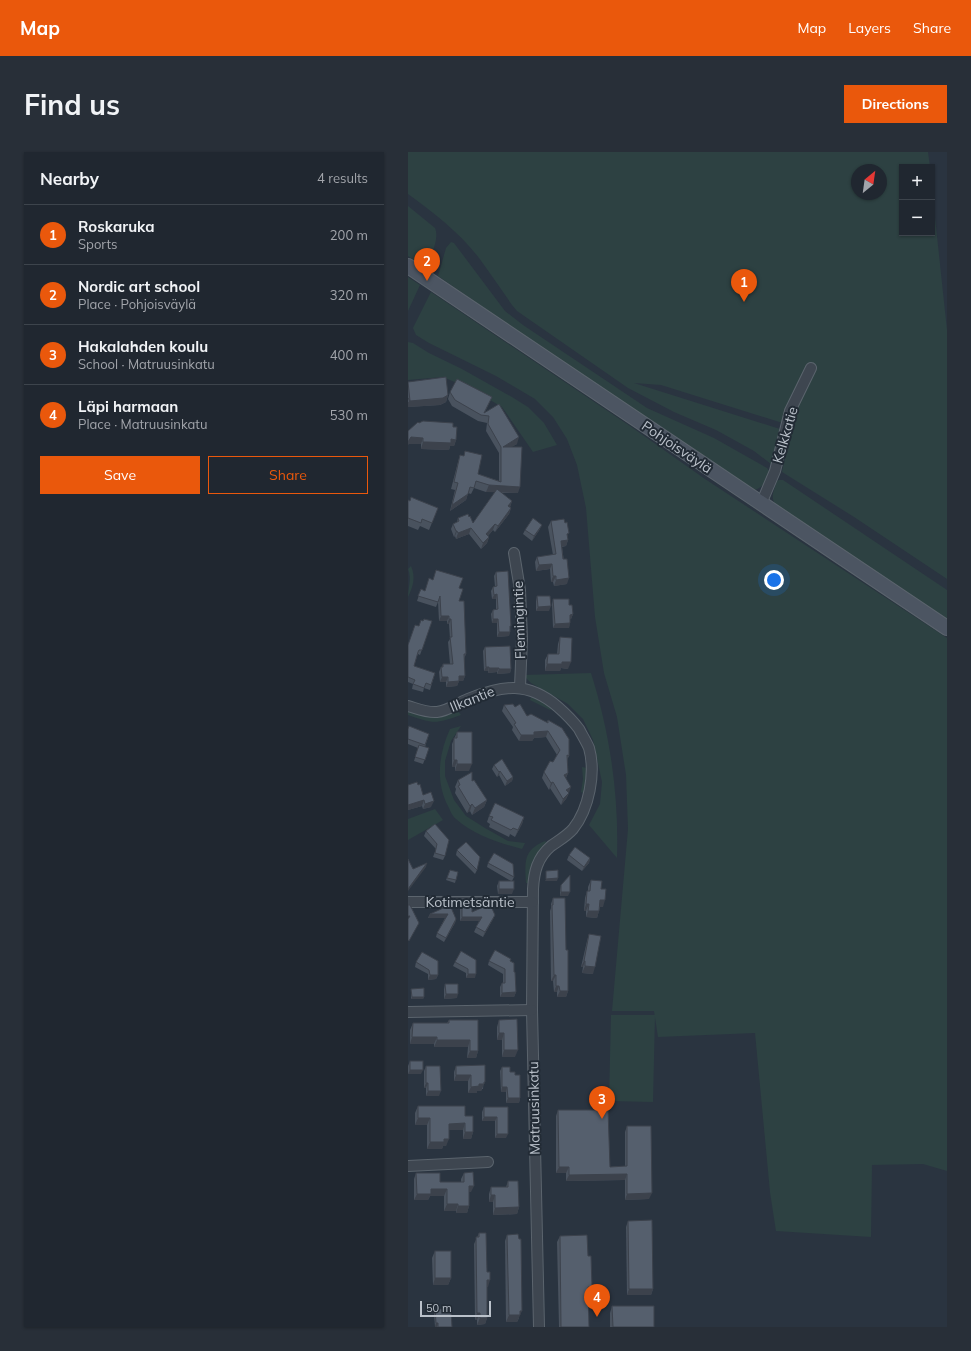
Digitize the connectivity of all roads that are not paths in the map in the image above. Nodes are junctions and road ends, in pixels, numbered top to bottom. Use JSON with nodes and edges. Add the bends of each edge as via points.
{"nodes":[{"id":1,"x":408,"y":266,"type":"edge"},
{"id":2,"x":811,"y":368,"type":"dead end"},
{"id":3,"x":761,"y":504,"type":"junction"},
{"id":4,"x":514,"y":553,"type":"dead end"},
{"id":5,"x":947,"y":628,"type":"edge"},
{"id":6,"x":520,"y":687,"type":"junction"},
{"id":7,"x":408,"y":706,"type":"edge"},
{"id":8,"x":533,"y":889,"type":"joint"},
{"id":9,"x":408,"y":902,"type":"edge"},
{"id":10,"x":532,"y":902,"type":"junction"},
{"id":11,"x":532,"y":1010,"type":"junction"},
{"id":12,"x":408,"y":1012,"type":"edge"},
{"id":13,"x":488,"y":1162,"type":"dead end"},
{"id":14,"x":408,"y":1166,"type":"edge"},
{"id":15,"x":539,"y":1327,"type":"edge"}],
"edges":[{"from":1,"to":3,"type":"main road","name":"Pohjoisväylä"},
{"from":2,"to":3,"type":"street","name":"Kelkkatie","via":[[790,411],[776,467]]},
{"from":3,"to":5,"type":"main road","name":"Pohjoisväylä"},
{"from":4,"to":6,"type":"street","name":"Flemingintie","via":[[520,590]]},
{"from":6,"to":7,"type":"street","name":"Ilkantie","via":[[490,691],[443,711],[426,712]]},
{"from":6,"to":8,"type":"street","name":"Ilkantie","via":[[546,698],[567,715],[584,737],[591,764],[591,788],[584,811],[572,830],[541,858],[534,873]]},
{"from":8,"to":10,"type":"street","name":"Matruusinkatu"},
{"from":9,"to":10,"type":"street","name":"Kotimetsäntie"},
{"from":10,"to":11,"type":"street","name":"Matruusinkatu"},
{"from":11,"to":12,"type":"street"},
{"from":11,"to":15,"type":"street","name":"Matruusinkatu"},
{"from":13,"to":14,"type":"street"}]}
